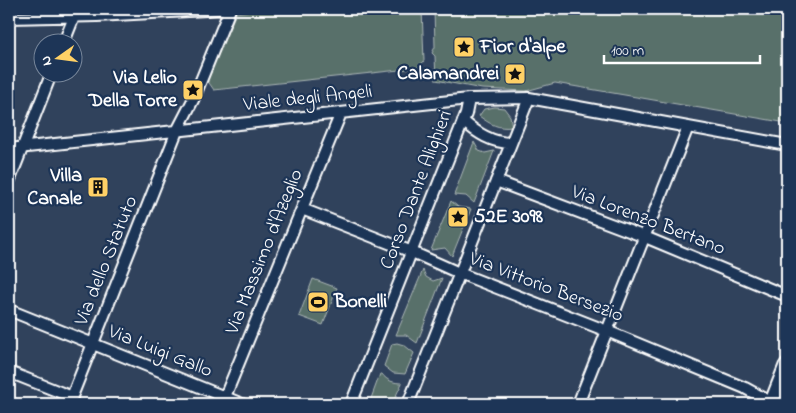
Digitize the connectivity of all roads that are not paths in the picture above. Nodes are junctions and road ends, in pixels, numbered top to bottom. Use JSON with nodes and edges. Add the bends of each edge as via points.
{"nodes":[{"id":1,"x":225,"y":9,"type":"edge"},
{"id":2,"x":230,"y":9,"type":"edge"},
{"id":3,"x":74,"y":17,"type":"junction"},
{"id":4,"x":9,"y":18,"type":"edge"},
{"id":5,"x":68,"y":32,"type":"edge"},
{"id":6,"x":48,"y":82,"type":"edge"},
{"id":7,"x":529,"y":98,"type":"junction"},
{"id":8,"x":469,"y":99,"type":"junction"},
{"id":9,"x":341,"y":113,"type":"junction"},
{"id":10,"x":463,"y":122,"type":"junction"},
{"id":11,"x":688,"y":127,"type":"junction"},
{"id":12,"x":177,"y":131,"type":"junction"},
{"id":13,"x":511,"y":143,"type":"junction"},
{"id":14,"x":787,"y":145,"type":"edge"},
{"id":15,"x":23,"y":147,"type":"junction"},
{"id":16,"x":9,"y":149,"type":"edge"},
{"id":17,"x":496,"y":181,"type":"junction"},
{"id":18,"x":9,"y":182,"type":"edge"},
{"id":19,"x":302,"y":209,"type":"junction"},
{"id":20,"x":645,"y":237,"type":"junction"},
{"id":21,"x":412,"y":252,"type":"junction"},
{"id":22,"x":460,"y":273,"type":"junction"},
{"id":23,"x":787,"y":296,"type":"edge"},
{"id":24,"x":9,"y":310,"type":"edge"},
{"id":25,"x":607,"y":331,"type":"junction"},
{"id":26,"x":93,"y":343,"type":"junction"},
{"id":27,"x":787,"y":366,"type":"edge"},
{"id":28,"x":9,"y":372,"type":"edge"},
{"id":29,"x":70,"y":401,"type":"edge"},
{"id":30,"x":223,"y":401,"type":"edge"},
{"id":31,"x":242,"y":404,"type":"edge"},
{"id":32,"x":351,"y":404,"type":"edge"},
{"id":33,"x":408,"y":404,"type":"edge"},
{"id":34,"x":578,"y":404,"type":"edge"},
{"id":35,"x":773,"y":404,"type":"edge"}],
"edges":[{"from":1,"to":3,"type":"street"},
{"from":2,"to":12,"type":"street"},
{"from":3,"to":4,"type":"street"},
{"from":3,"to":5,"type":"street"},
{"from":6,"to":15,"type":"street"},
{"from":7,"to":8,"type":"street","name":"Viale degli Angeli"},
{"from":7,"to":11,"type":"street","name":"Viale degli Angeli"},
{"from":7,"to":13,"type":"street"},
{"from":8,"to":9,"type":"street","name":"Viale degli Angeli"},
{"from":8,"to":10,"type":"street","name":"Corso Dante Alighieri"},
{"from":9,"to":12,"type":"street","name":"Viale degli Angeli"},
{"from":9,"to":19,"type":"street","name":"Via Massimo d'Azeglio"},
{"from":10,"to":13,"type":"street","via":[[485,137],[499,143]]},
{"from":10,"to":21,"type":"street","name":"Corso Dante Alighieri"},
{"from":11,"to":14,"type":"street","name":"Viale degli Angeli"},
{"from":11,"to":20,"type":"street"},
{"from":12,"to":15,"type":"street","name":"Viale degli Angeli"},
{"from":12,"to":26,"type":"street","name":"Via dello Statuto"},
{"from":13,"to":17,"type":"street"},
{"from":15,"to":16,"type":"street","name":"Viale degli Angeli"},
{"from":15,"to":18,"type":"street"},
{"from":17,"to":20,"type":"street","name":"Via Lorenzo Bertano"},
{"from":17,"to":22,"type":"street"},
{"from":19,"to":21,"type":"street","name":"Via Vittorio Bersezio"},
{"from":19,"to":30,"type":"street","name":"Via Massimo d'Azeglio"},
{"from":20,"to":23,"type":"street","name":"Via Lorenzo Bertano"},
{"from":20,"to":25,"type":"street"},
{"from":21,"to":22,"type":"street","name":"Via Vittorio Bersezio"},
{"from":21,"to":32,"type":"street","name":"Corso Dante Alighieri"},
{"from":22,"to":25,"type":"street","name":"Via Vittorio Bersezio"},
{"from":22,"to":33,"type":"street"},
{"from":24,"to":26,"type":"street","name":"Via Luigi Gallo"},
{"from":25,"to":34,"type":"street"},
{"from":25,"to":35,"type":"street","name":"Via Vittorio Bersezio","via":[[745,388]]},
{"from":26,"to":29,"type":"street","name":"Via dello Statuto"},
{"from":26,"to":30,"type":"street","name":"Via Luigi Gallo"},
{"from":27,"to":35,"type":"street"},
{"from":28,"to":29,"type":"street"},
{"from":30,"to":31,"type":"street","name":"Via Luigi Gallo"}]}
